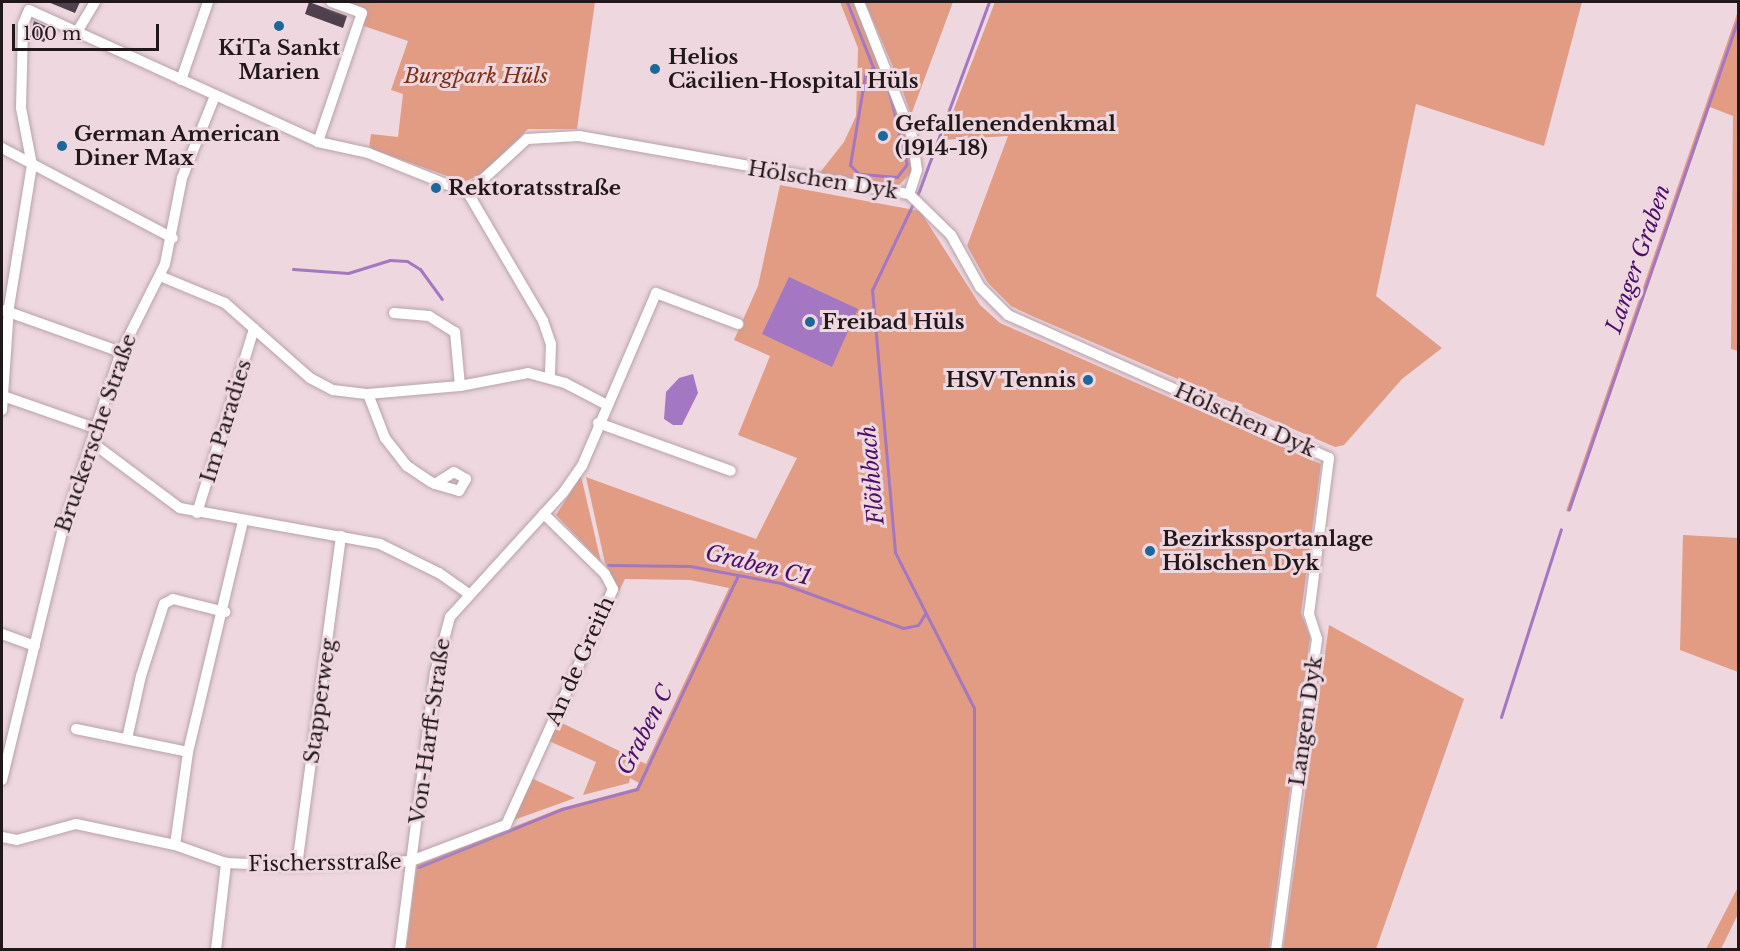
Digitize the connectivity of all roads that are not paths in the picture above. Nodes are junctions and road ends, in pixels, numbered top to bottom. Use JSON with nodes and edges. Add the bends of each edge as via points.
{"nodes":[{"id":1,"x":94,"y":2,"type":"edge"},
{"id":2,"x":208,"y":2,"type":"edge"},
{"id":3,"x":331,"y":2,"type":"edge"},
{"id":4,"x":859,"y":2,"type":"edge"},
{"id":5,"x":76,"y":32,"type":"junction"},
{"id":6,"x":182,"y":80,"type":"junction"},
{"id":7,"x":215,"y":96,"type":"junction"},
{"id":8,"x":318,"y":142,"type":"junction"},
{"id":9,"x":2,"y":148,"type":"edge"},
{"id":10,"x":32,"y":165,"type":"junction"},
{"id":11,"x":468,"y":193,"type":"junction"},
{"id":12,"x":909,"y":194,"type":"junction"},
{"id":13,"x":173,"y":238,"type":"junction"},
{"id":14,"x":160,"y":276,"type":"junction"},
{"id":15,"x":5,"y":311,"type":"edge"},
{"id":16,"x":394,"y":313,"type":"dead end"},
{"id":17,"x":738,"y":324,"type":"dead end"},
{"id":18,"x":254,"y":329,"type":"junction"},
{"id":19,"x":121,"y":352,"type":"junction"},
{"id":20,"x":550,"y":377,"type":"junction"},
{"id":21,"x":460,"y":386,"type":"junction"},
{"id":22,"x":368,"y":394,"type":"junction"},
{"id":23,"x":6,"y":397,"type":"junction"},
{"id":24,"x":605,"y":404,"type":"junction"},
{"id":25,"x":2,"y":410,"type":"edge"},
{"id":26,"x":598,"y":423,"type":"junction"},
{"id":27,"x":95,"y":428,"type":"junction"},
{"id":28,"x":94,"y":444,"type":"junction"},
{"id":29,"x":1329,"y":458,"type":"joint"},
{"id":30,"x":731,"y":471,"type":"dead end"},
{"id":31,"x":435,"y":484,"type":"dead end"},
{"id":32,"x":197,"y":513,"type":"junction"},
{"id":33,"x":544,"y":514,"type":"junction"},
{"id":34,"x":243,"y":522,"type":"junction"},
{"id":35,"x":341,"y":536,"type":"junction"},
{"id":36,"x":468,"y":594,"type":"junction"},
{"id":37,"x":225,"y":612,"type":"junction"},
{"id":38,"x":2,"y":634,"type":"edge"},
{"id":39,"x":35,"y":646,"type":"junction"},
{"id":40,"x":76,"y":729,"type":"dead end"},
{"id":41,"x":127,"y":740,"type":"junction"},
{"id":42,"x":188,"y":752,"type":"junction"},
{"id":43,"x":2,"y":780,"type":"edge"},
{"id":44,"x":506,"y":825,"type":"joint"},
{"id":45,"x":2,"y":837,"type":"edge"},
{"id":46,"x":175,"y":845,"type":"junction"},
{"id":47,"x":411,"y":861,"type":"junction"},
{"id":48,"x":226,"y":863,"type":"junction"},
{"id":49,"x":297,"y":866,"type":"junction"},
{"id":50,"x":216,"y":950,"type":"edge"},
{"id":51,"x":400,"y":950,"type":"edge"},
{"id":52,"x":1276,"y":950,"type":"edge"}],
"edges":[{"from":1,"to":5,"type":"street"},
{"from":2,"to":6,"type":"street"},
{"from":3,"to":8,"type":"street","via":[[362,13]]},
{"from":4,"to":12,"type":"street","via":[[913,140],[917,170]]},
{"from":5,"to":6,"type":"street"},
{"from":5,"to":10,"type":"street","via":[[29,10],[21,46],[21,108]]},
{"from":6,"to":7,"type":"street"},
{"from":7,"to":8,"type":"street"},
{"from":7,"to":13,"type":"street","name":"Bruckersche Straße","via":[[182,178]]},
{"from":8,"to":11,"type":"street","via":[[368,153]]},
{"from":9,"to":10,"type":"street"},
{"from":10,"to":13,"type":"street"},
{"from":10,"to":15,"type":"street"},
{"from":11,"to":12,"type":"street","name":"Hölschen Dyk","via":[[527,140],[579,136]]},
{"from":11,"to":20,"type":"street","via":[[543,321],[551,344]]},
{"from":12,"to":29,"type":"street","name":"Hölschen Dyk","via":[[951,235],[980,287],[1008,315]]},
{"from":13,"to":14,"type":"street","name":"Bruckersche Straße"},
{"from":14,"to":18,"type":"street","via":[[225,303]]},
{"from":14,"to":19,"type":"street","name":"Bruckersche Straße"},
{"from":15,"to":19,"type":"street"},
{"from":15,"to":23,"type":"street"},
{"from":16,"to":21,"type":"street","via":[[429,315],[455,332]]},
{"from":17,"to":24,"type":"street","name":"Von-Harff-Straße","via":[[656,293]]},
{"from":18,"to":22,"type":"street","via":[[320,385]]},
{"from":18,"to":32,"type":"street","name":"Im Paradies"},
{"from":19,"to":27,"type":"street","name":"Bruckersche Straße"},
{"from":20,"to":21,"type":"street","via":[[528,374]]},
{"from":20,"to":24,"type":"street"},
{"from":21,"to":22,"type":"street"},
{"from":22,"to":31,"type":"street","via":[[394,452]]},
{"from":23,"to":25,"type":"street"},
{"from":23,"to":27,"type":"street"},
{"from":24,"to":26,"type":"street","name":"Von-Harff-Straße"},
{"from":26,"to":30,"type":"street"},
{"from":26,"to":33,"type":"street","name":"Von-Harff-Straße","via":[[582,466]]},
{"from":27,"to":28,"type":"street","name":"Bruckersche Straße"},
{"from":28,"to":32,"type":"street","via":[[180,508]]},
{"from":28,"to":39,"type":"street","name":"Bruckersche Straße","via":[[63,528]]},
{"from":29,"to":52,"type":"street","name":"Langen Dyk","via":[[1309,614],[1317,639]]},
{"from":32,"to":34,"type":"street"},
{"from":33,"to":36,"type":"street","name":"Von-Harff-Straße"},
{"from":33,"to":44,"type":"street","name":"An de Greith","via":[[605,574],[613,589]]},
{"from":34,"to":35,"type":"street"},
{"from":34,"to":37,"type":"street"},
{"from":35,"to":36,"type":"street","via":[[380,544],[439,573]]},
{"from":35,"to":49,"type":"street","name":"Stapperweg"},
{"from":36,"to":47,"type":"street","name":"Von-Harff-Straße","via":[[450,617],[442,642]]},
{"from":37,"to":41,"type":"street","via":[[173,599],[164,604],[141,675]]},
{"from":37,"to":42,"type":"street"},
{"from":38,"to":39,"type":"street"},
{"from":39,"to":43,"type":"street","name":"Bruckersche Straße"},
{"from":40,"to":41,"type":"street"},
{"from":41,"to":42,"type":"street"},
{"from":42,"to":46,"type":"street"},
{"from":44,"to":47,"type":"street","name":"Fischersstraße"},
{"from":45,"to":46,"type":"street","name":"Fischersstraße","via":[[17,840],[76,824]]},
{"from":46,"to":48,"type":"street","name":"Fischersstraße"},
{"from":47,"to":49,"type":"street","name":"Fischersstraße"},
{"from":47,"to":51,"type":"street","name":"Von-Harff-Straße"},
{"from":48,"to":49,"type":"street","name":"Fischersstraße"},
{"from":48,"to":50,"type":"street"}]}
